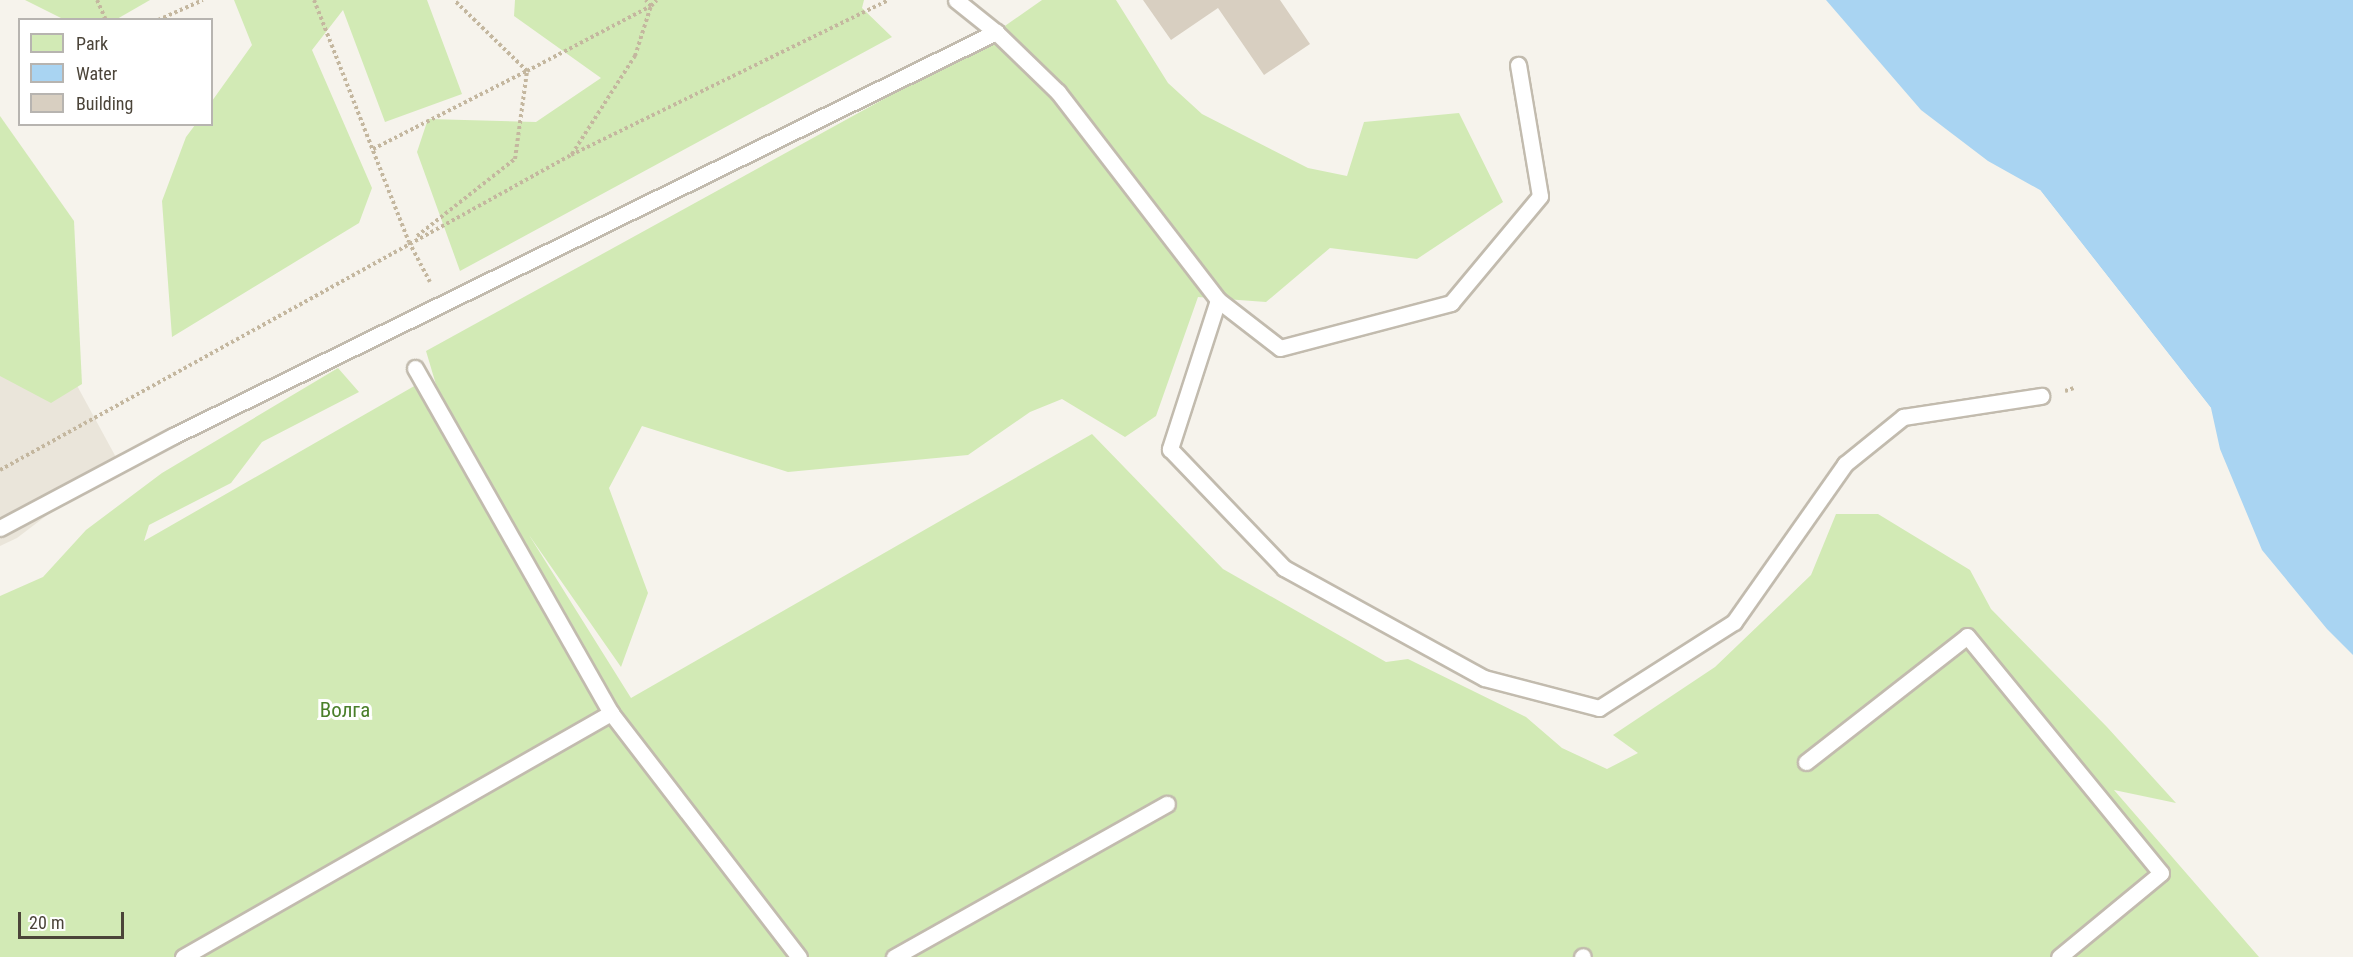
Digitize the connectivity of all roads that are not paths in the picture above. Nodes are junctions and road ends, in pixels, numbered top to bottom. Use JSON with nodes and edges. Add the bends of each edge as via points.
{"nodes":[{"id":1,"x":956,"y":0,"type":"edge"},
{"id":2,"x":996,"y":32,"type":"junction"},
{"id":3,"x":1518,"y":65,"type":"dead end"},
{"id":4,"x":1218,"y":300,"type":"junction"},
{"id":5,"x":415,"y":368,"type":"dead end"},
{"id":6,"x":2041,"y":396,"type":"dead end"},
{"id":7,"x":0,"y":528,"type":"edge"},
{"id":8,"x":611,"y":713,"type":"junction"},
{"id":9,"x":1806,"y":762,"type":"dead end"},
{"id":10,"x":1167,"y":804,"type":"dead end"},
{"id":11,"x":183,"y":957,"type":"edge"},
{"id":12,"x":798,"y":957,"type":"edge"},
{"id":13,"x":894,"y":957,"type":"edge"},
{"id":14,"x":2059,"y":957,"type":"edge"}],
"edges":[{"from":1,"to":2,"type":"lane"},
{"from":2,"to":4,"type":"lane","via":[[1058,92]]},
{"from":2,"to":7,"type":"lane","via":[[173,436]]},
{"from":3,"to":4,"type":"lane","via":[[1540,196],[1451,303],[1280,348]]},
{"from":4,"to":6,"type":"lane","via":[[1170,449],[1284,568],[1484,678],[1599,708],[1734,622],[1845,464],[1903,417]]},
{"from":5,"to":8,"type":"lane"},
{"from":8,"to":11,"type":"lane"},
{"from":8,"to":12,"type":"lane"},
{"from":9,"to":14,"type":"lane","via":[[1967,636],[2161,873]]},
{"from":10,"to":13,"type":"lane"}]}
